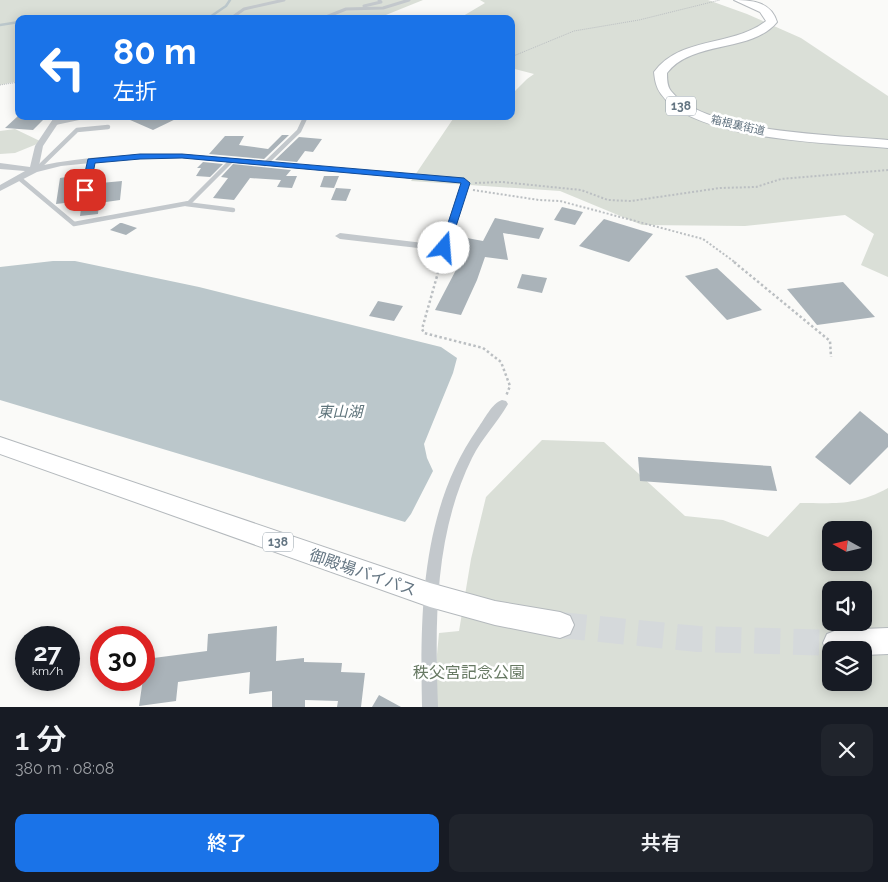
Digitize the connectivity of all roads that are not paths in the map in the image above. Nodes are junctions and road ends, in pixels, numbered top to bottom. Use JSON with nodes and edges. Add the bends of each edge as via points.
{"nodes":[{"id":1,"x":284,"y":0,"type":"edge"},
{"id":2,"x":379,"y":0,"type":"edge"},
{"id":3,"x":409,"y":0,"type":"edge"},
{"id":4,"x":739,"y":0,"type":"edge"},
{"id":5,"x":346,"y":9,"type":"junction"},
{"id":6,"x":236,"y":15,"type":"edge"},
{"id":7,"x":331,"y":15,"type":"edge"},
{"id":8,"x":57,"y":120,"type":"edge"},
{"id":9,"x":304,"y":120,"type":"edge"},
{"id":10,"x":108,"y":127,"type":"dead end"},
{"id":11,"x":888,"y":144,"type":"edge"},
{"id":12,"x":91,"y":161,"type":"junction"},
{"id":13,"x":232,"y":161,"type":"junction"},
{"id":14,"x":265,"y":164,"type":"junction"},
{"id":15,"x":0,"y":166,"type":"edge"},
{"id":16,"x":36,"y":169,"type":"junction"},
{"id":17,"x":19,"y":178,"type":"junction"},
{"id":18,"x":0,"y":188,"type":"edge"},
{"id":19,"x":85,"y":190,"type":"dead end"},
{"id":20,"x":184,"y":204,"type":"junction"},
{"id":21,"x":233,"y":210,"type":"dead end"},
{"id":22,"x":340,"y":236,"type":"dead end"},
{"id":23,"x":502,"y":404,"type":"road end"},
{"id":24,"x":0,"y":445,"type":"edge"},
{"id":25,"x":430,"y":595,"type":"junction"},
{"id":26,"x":560,"y":625,"type":"tunnel mouth"},
{"id":27,"x":888,"y":641,"type":"edge"},
{"id":28,"x":872,"y":642,"type":"edge"},
{"id":29,"x":430,"y":707,"type":"edge"}],
"edges":[{"from":1,"to":6,"type":"lane","via":[[244,9]]},
{"from":2,"to":5,"type":"lane","via":[[381,2]]},
{"from":3,"to":5,"type":"lane","via":[[383,8]]},
{"from":4,"to":11,"type":"highway","name":"箱根裏街道","number":"138","via":[[768,13],[772,22],[770,26],[671,60],[659,76],[670,98],[709,119],[744,129]]},
{"from":5,"to":7,"type":"lane"},
{"from":8,"to":16,"type":"street","via":[[39,146]]},
{"from":9,"to":14,"type":"lane","via":[[299,131]]},
{"from":10,"to":16,"type":"lane","via":[[77,130]]},
{"from":12,"to":13,"type":"street","via":[[140,156]]},
{"from":12,"to":16,"type":"street"},
{"from":12,"to":19,"type":"lane"},
{"from":13,"to":14,"type":"street"},
{"from":13,"to":20,"type":"lane","via":[[189,203]]},
{"from":14,"to":22,"type":"street","via":[[464,180],[465,186],[444,248]]},
{"from":15,"to":16,"type":"street"},
{"from":16,"to":17,"type":"street"},
{"from":17,"to":18,"type":"street"},
{"from":17,"to":20,"type":"lane","via":[[74,224]]},
{"from":20,"to":21,"type":"lane"},
{"from":23,"to":25,"type":"street","via":[[463,464],[448,503],[436,549]]},
{"from":24,"to":25,"type":"highway","name":"御殿場バイパス","number":"138"},
{"from":25,"to":26,"type":"highway","name":"御殿場バイパス","number":"138","via":[[496,613]]},
{"from":25,"to":29,"type":"street"},
{"from":27,"to":28,"type":"highway"}]}
